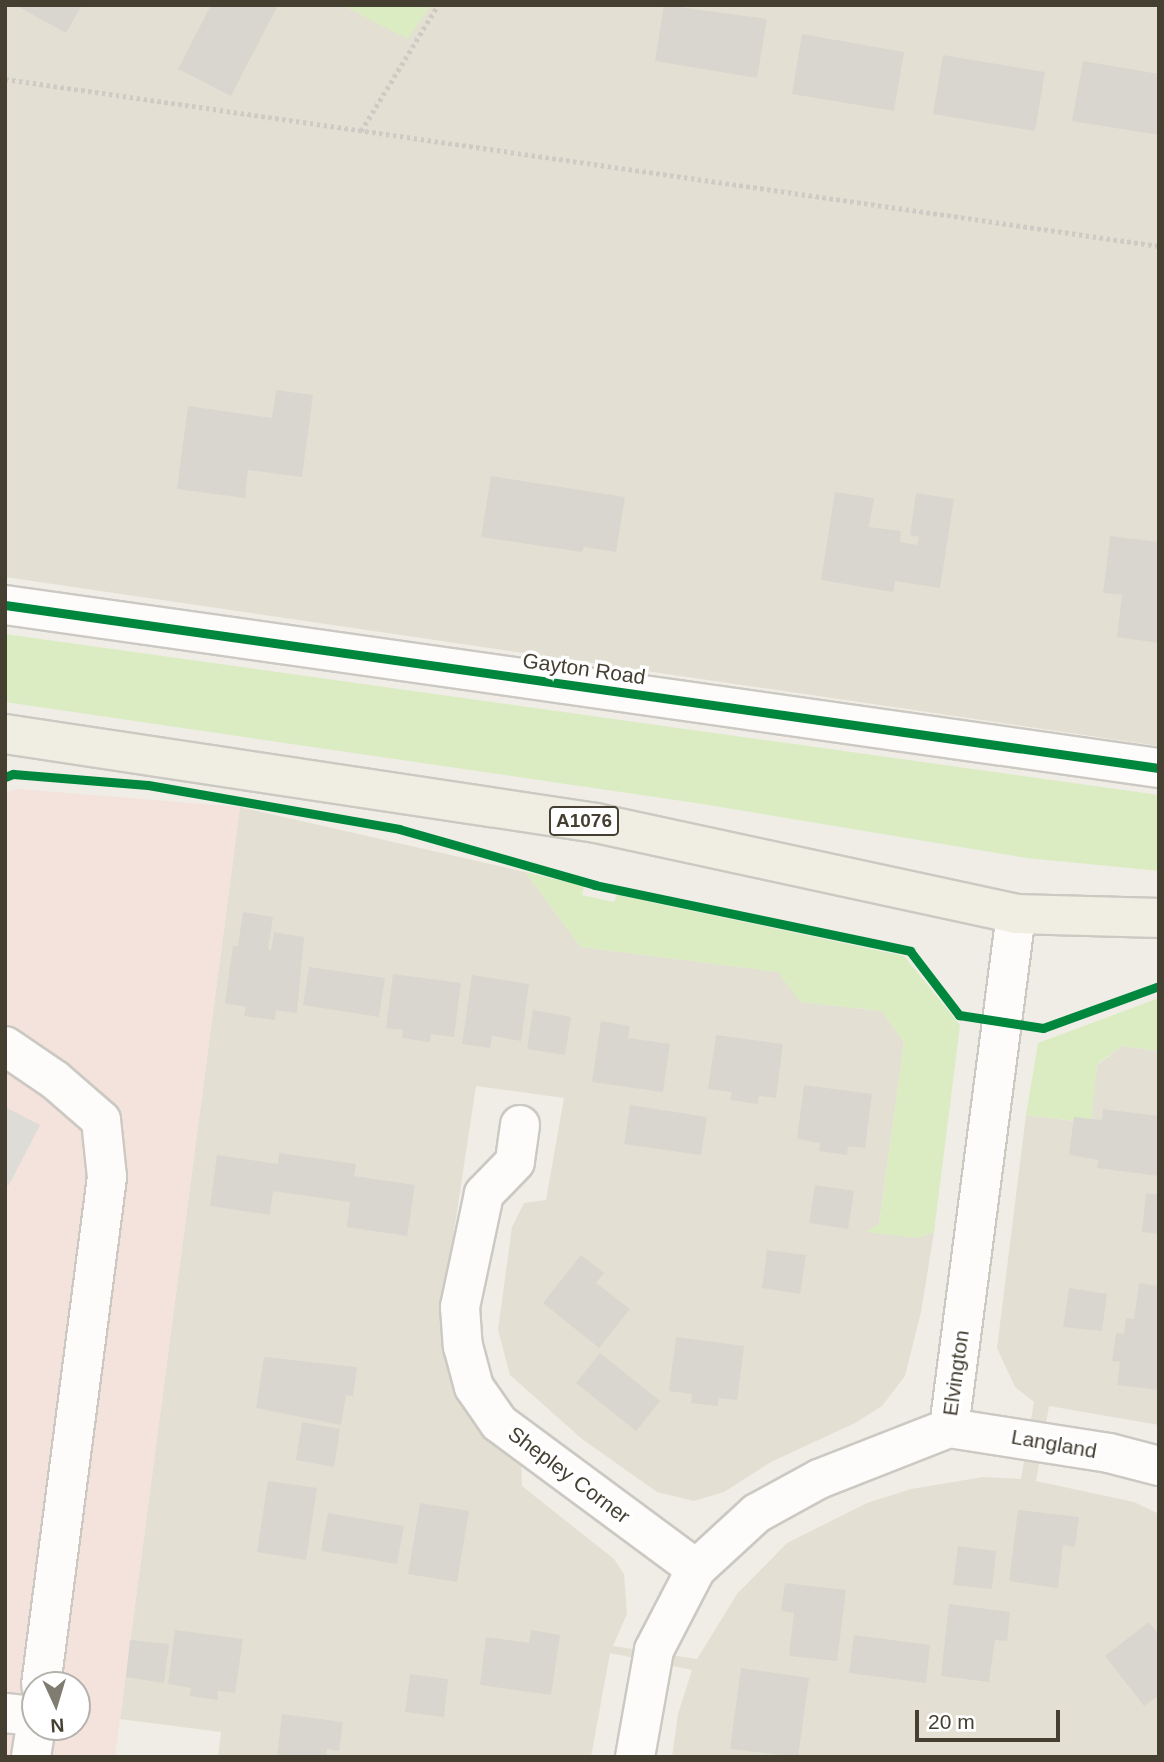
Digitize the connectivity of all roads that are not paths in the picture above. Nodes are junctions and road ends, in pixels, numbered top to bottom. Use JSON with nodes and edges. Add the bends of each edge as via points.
{"nodes":[{"id":1,"x":5,"y":605,"type":"edge"},
{"id":2,"x":5,"y":734,"type":"edge"},
{"id":3,"x":1159,"y":768,"type":"edge"},
{"id":4,"x":1016,"y":914,"type":"junction"},
{"id":5,"x":1159,"y":918,"type":"edge"},
{"id":6,"x":5,"y":1046,"type":"edge"},
{"id":7,"x":520,"y":1125,"type":"dead end"},
{"id":8,"x":949,"y":1428,"type":"junction"},
{"id":9,"x":1159,"y":1466,"type":"edge"},
{"id":10,"x":696,"y":1569,"type":"junction"},
{"id":11,"x":43,"y":1671,"type":"edge"},
{"id":12,"x":635,"y":1757,"type":"edge"}],
"edges":[{"from":1,"to":3,"type":"street","name":"Gayton Road"},
{"from":2,"to":4,"type":"main road","number":"A1076","via":[[596,823]]},
{"from":4,"to":5,"type":"main road","number":"A1076"},
{"from":4,"to":8,"type":"street","name":"Elvington"},
{"from":6,"to":11,"type":"street","via":[[101,1119],[107,1177]]},
{"from":7,"to":10,"type":"street","name":"Shepley Corner","via":[[515,1162],[484,1194],[460,1307],[463,1346],[474,1387],[499,1423]]},
{"from":8,"to":9,"type":"street","name":"Langland","via":[[1109,1453]]},
{"from":8,"to":10,"type":"street","name":"Elvington","via":[[819,1479],[757,1513]]},
{"from":10,"to":12,"type":"street","name":"Elvington","via":[[654,1650]]}]}
